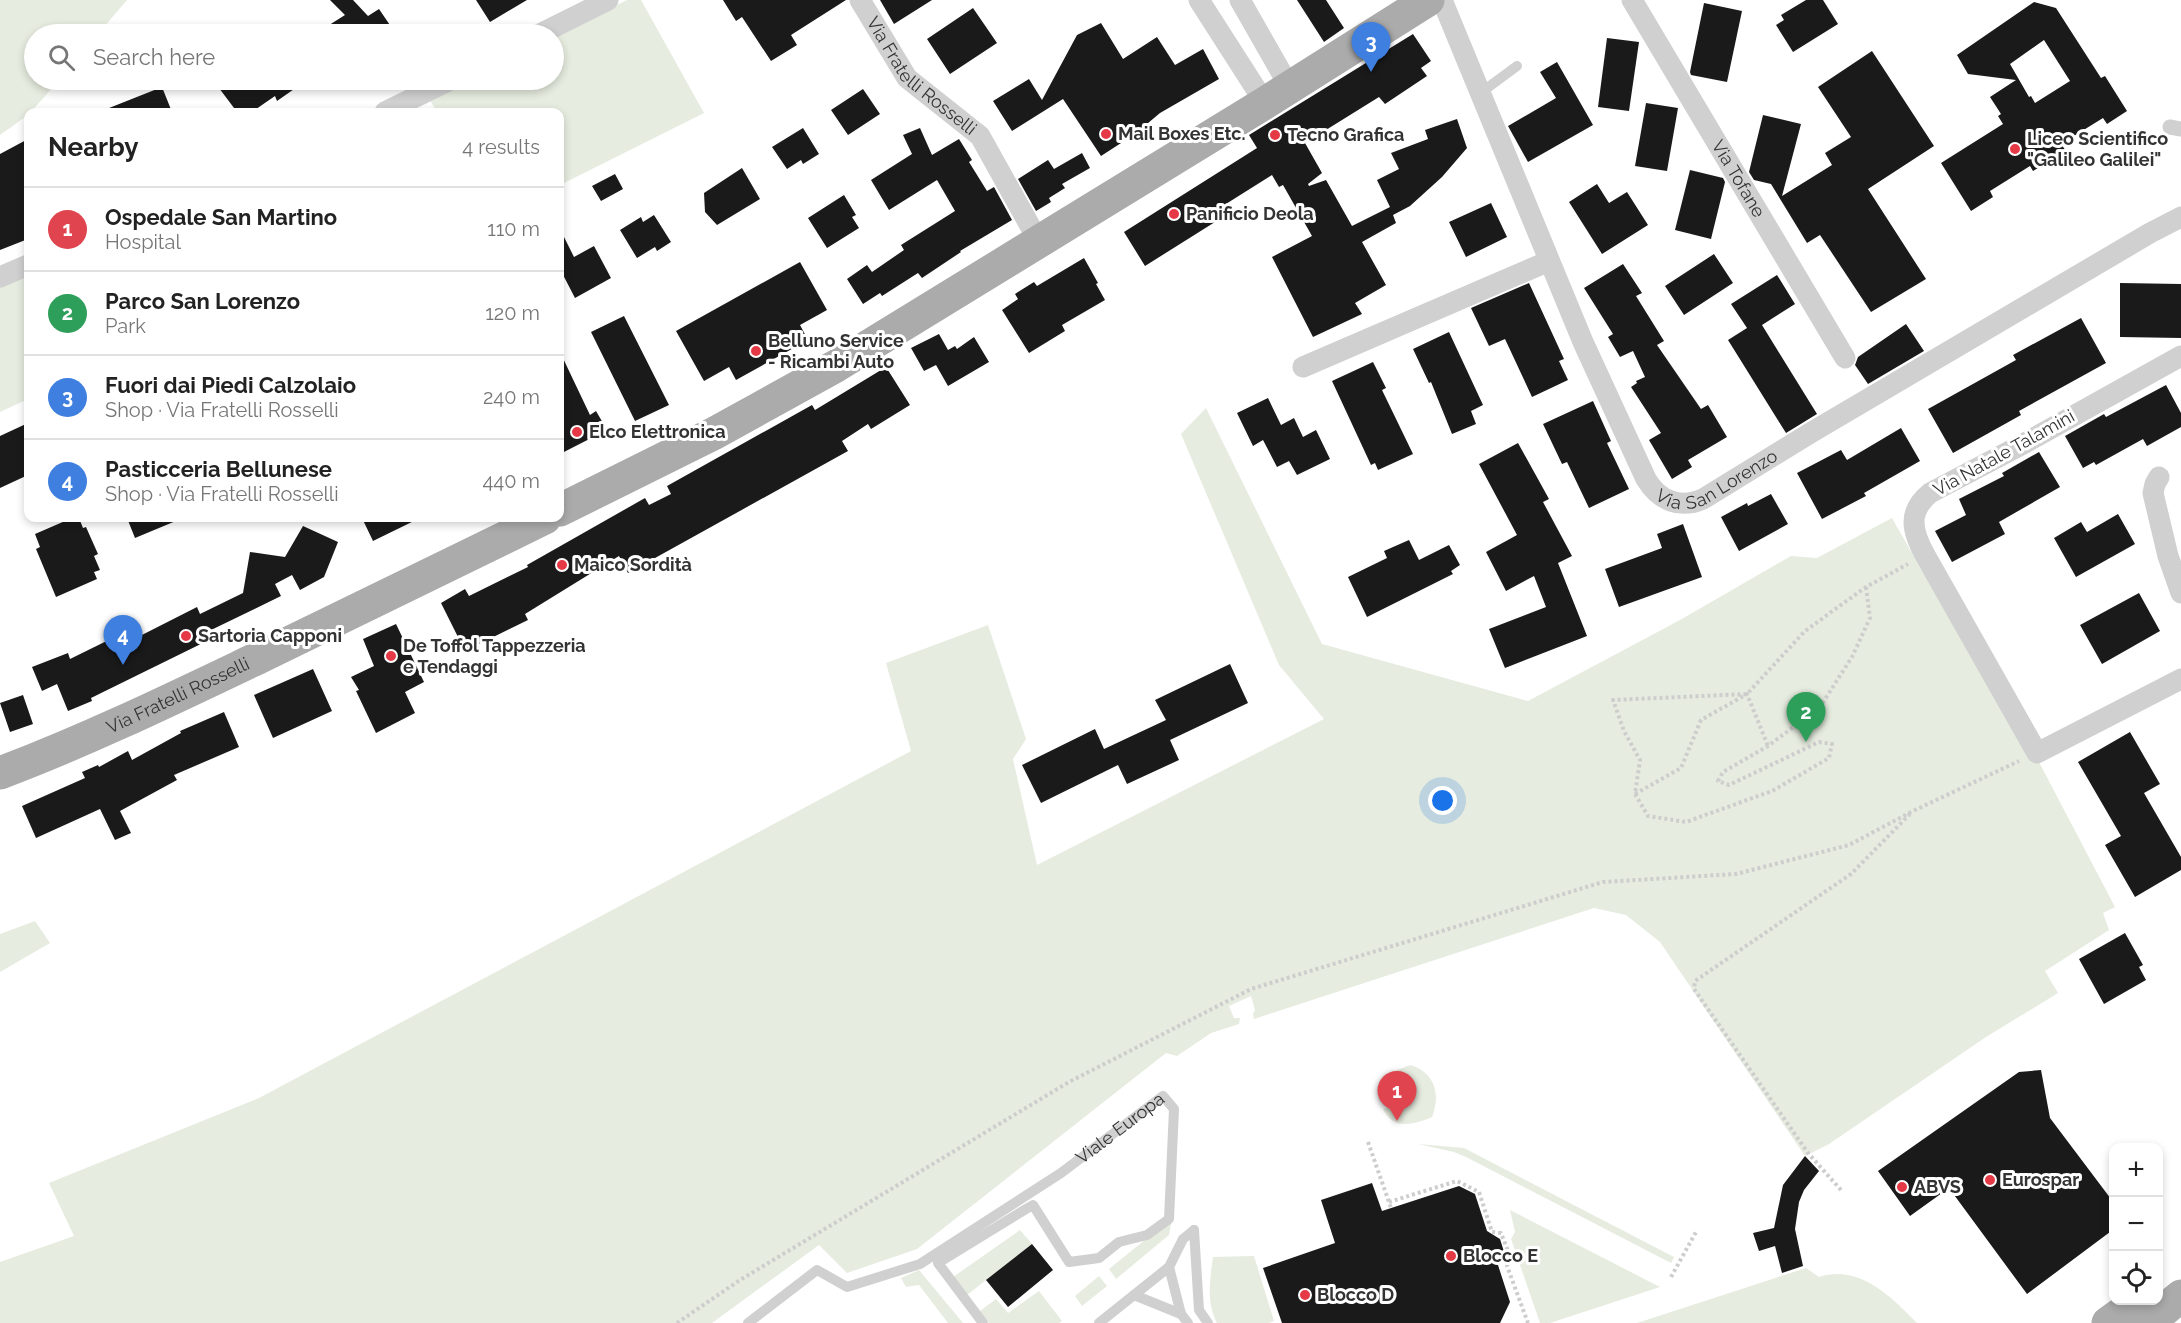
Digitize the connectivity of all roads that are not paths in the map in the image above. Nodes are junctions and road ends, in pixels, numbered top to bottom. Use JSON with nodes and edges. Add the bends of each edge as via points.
{"nodes":[{"id":1,"x":608,"y":0,"type":"edge"},
{"id":2,"x":860,"y":0,"type":"edge"},
{"id":3,"x":1198,"y":0,"type":"edge"},
{"id":4,"x":1240,"y":0,"type":"edge"},
{"id":5,"x":1428,"y":0,"type":"edge"},
{"id":6,"x":1442,"y":0,"type":"edge"},
{"id":7,"x":1632,"y":0,"type":"edge"},
{"id":8,"x":560,"y":24,"type":"edge"},
{"id":9,"x":1517,"y":66,"type":"dead end"},
{"id":10,"x":430,"y":90,"type":"edge"},
{"id":11,"x":1479,"y":94,"type":"junction"},
{"id":12,"x":1277,"y":95,"type":"junction"},
{"id":13,"x":393,"y":108,"type":"edge"},
{"id":14,"x":2181,"y":217,"type":"edge"},
{"id":15,"x":1039,"y":242,"type":"junction"},
{"id":16,"x":1549,"y":261,"type":"junction"},
{"id":17,"x":24,"y":267,"type":"edge"},
{"id":18,"x":0,"y":277,"type":"edge"},
{"id":19,"x":2181,"y":356,"type":"edge"},
{"id":20,"x":1845,"y":358,"type":"dead end"},
{"id":21,"x":1303,"y":367,"type":"dead end"},
{"id":22,"x":2159,"y":477,"type":"dead end"},
{"id":23,"x":564,"y":508,"type":"edge"},
{"id":24,"x":537,"y":522,"type":"edge"},
{"id":25,"x":2181,"y":593,"type":"edge"},
{"id":26,"x":2181,"y":679,"type":"edge"},
{"id":27,"x":0,"y":773,"type":"edge"},
{"id":28,"x":1169,"y":1267,"type":"junction"},
{"id":29,"x":2181,"y":1272,"type":"edge"},
{"id":30,"x":2163,"y":1285,"type":"edge"},
{"id":31,"x":1134,"y":1295,"type":"junction"},
{"id":32,"x":2181,"y":1296,"type":"edge"},
{"id":33,"x":2133,"y":1305,"type":"edge"},
{"id":34,"x":1181,"y":1314,"type":"junction"},
{"id":35,"x":748,"y":1323,"type":"edge"},
{"id":36,"x":982,"y":1323,"type":"edge"},
{"id":37,"x":1099,"y":1323,"type":"edge"},
{"id":38,"x":1188,"y":1323,"type":"edge"},
{"id":39,"x":1208,"y":1323,"type":"edge"},
{"id":40,"x":2108,"y":1323,"type":"edge"},
{"id":41,"x":2148,"y":1323,"type":"edge"}],
"edges":[{"from":1,"to":8,"type":"street"},
{"from":2,"to":15,"type":"street","name":"Via Fratelli Rosselli","via":[[907,78],[980,136]]},
{"from":3,"to":12,"type":"street"},
{"from":4,"to":12,"type":"street"},
{"from":5,"to":12,"type":"main road"},
{"from":6,"to":11,"type":"street","name":"Via San Lorenzo"},
{"from":7,"to":20,"type":"street","name":"Via Tofane"},
{"from":9,"to":11,"type":"lane"},
{"from":10,"to":13,"type":"street"},
{"from":11,"to":16,"type":"street","name":"Via San Lorenzo"},
{"from":12,"to":15,"type":"main road"},
{"from":14,"to":16,"type":"street","name":"Via San Lorenzo","via":[[1692,504],[1681,505],[1652,489]]},
{"from":15,"to":23,"type":"main road","via":[[836,366],[713,434]]},
{"from":16,"to":21,"type":"street"},
{"from":17,"to":18,"type":"street"},
{"from":19,"to":26,"type":"street","name":"Via Natale Talamini","via":[[1930,493],[1919,504],[1913,525],[1925,555],[2037,753]]},
{"from":22,"to":25,"type":"street","via":[[2153,493]]},
{"from":24,"to":27,"type":"main road","name":"Via Fratelli Rosselli","via":[[178,696]]},
{"from":28,"to":31,"type":"lane"},
{"from":28,"to":34,"type":"lane"},
{"from":28,"to":39,"type":"lane","via":[[1183,1239],[1194,1230],[1199,1310]]},
{"from":29,"to":30,"type":"main road"},
{"from":31,"to":34,"type":"lane"},
{"from":31,"to":37,"type":"lane"},
{"from":32,"to":41,"type":"main road"},
{"from":33,"to":40,"type":"main road"},
{"from":34,"to":38,"type":"lane"},
{"from":35,"to":36,"type":"lane","name":"Viale Europa","via":[[817,1270],[846,1287],[920,1264],[1061,1173],[1163,1096],[1174,1109],[1169,1219],[1147,1235],[1119,1242],[1099,1258],[1069,1262],[1033,1205],[938,1263]]}]}
